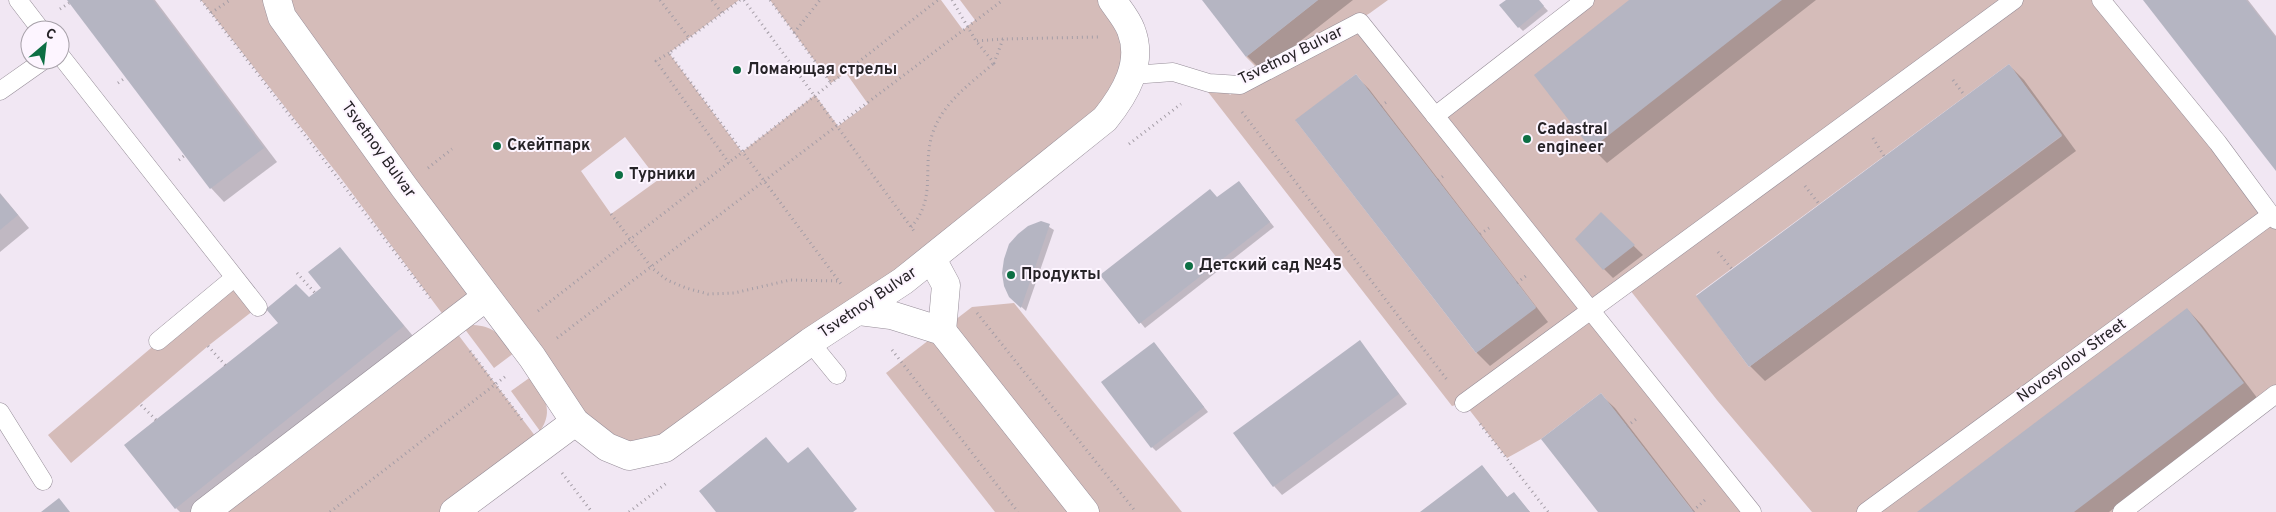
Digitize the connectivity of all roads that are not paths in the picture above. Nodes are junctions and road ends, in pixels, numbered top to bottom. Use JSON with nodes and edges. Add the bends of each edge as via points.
{"nodes":[{"id":1,"x":18,"y":0,"type":"edge"},
{"id":2,"x":277,"y":0,"type":"edge"},
{"id":3,"x":1112,"y":0,"type":"edge"},
{"id":4,"x":1585,"y":0,"type":"edge"},
{"id":5,"x":2014,"y":0,"type":"edge"},
{"id":6,"x":2101,"y":0,"type":"edge"},
{"id":7,"x":33,"y":20,"type":"edge"},
{"id":8,"x":70,"y":68,"type":"edge"},
{"id":9,"x":30,"y":70,"type":"edge"},
{"id":10,"x":1132,"y":75,"type":"junction"},
{"id":11,"x":0,"y":91,"type":"edge"},
{"id":12,"x":1435,"y":116,"type":"junction"},
{"id":13,"x":2274,"y":218,"type":"edge"},
{"id":14,"x":932,"y":259,"type":"junction"},
{"id":15,"x":234,"y":278,"type":"junction"},
{"id":16,"x":486,"y":296,"type":"junction"},
{"id":17,"x":258,"y":307,"type":"dead end"},
{"id":18,"x":859,"y":311,"type":"junction"},
{"id":19,"x":1591,"y":311,"type":"junction"},
{"id":20,"x":942,"y":331,"type":"junction"},
{"id":21,"x":158,"y":341,"type":"dead end"},
{"id":22,"x":810,"y":342,"type":"junction"},
{"id":23,"x":837,"y":375,"type":"dead end"},
{"id":24,"x":2276,"y":394,"type":"edge"},
{"id":25,"x":1464,"y":403,"type":"road end"},
{"id":26,"x":0,"y":412,"type":"edge"},
{"id":27,"x":575,"y":422,"type":"junction"},
{"id":28,"x":43,"y":482,"type":"dead end"},
{"id":29,"x":205,"y":512,"type":"edge"},
{"id":30,"x":454,"y":512,"type":"edge"},
{"id":31,"x":1085,"y":512,"type":"edge"},
{"id":32,"x":1752,"y":512,"type":"edge"},
{"id":33,"x":1866,"y":512,"type":"edge"},
{"id":34,"x":2122,"y":512,"type":"edge"}],
"edges":[{"from":1,"to":7,"type":"lane"},
{"from":2,"to":16,"type":"street","name":"Tsvetnoy Bulvar","via":[[282,17]]},
{"from":3,"to":10,"type":"street","name":"Tsvetnoy Bulvar","via":[[1131,29],[1137,52]]},
{"from":4,"to":12,"type":"lane"},
{"from":5,"to":19,"type":"lane"},
{"from":6,"to":13,"type":"lane"},
{"from":8,"to":15,"type":"lane"},
{"from":9,"to":11,"type":"lane"},
{"from":10,"to":12,"type":"lane","name":"Tsvetnoy Bulvar","via":[[1173,72],[1190,79],[1240,85],[1360,22]]},
{"from":10,"to":14,"type":"street","name":"Tsvetnoy Bulvar","via":[[1121,99],[1105,119]]},
{"from":12,"to":19,"type":"lane"},
{"from":13,"to":33,"type":"lane","name":"Novosyolov Street"},
{"from":14,"to":18,"type":"street","name":"Tsvetnoy Bulvar"},
{"from":14,"to":20,"type":"street","via":[[946,285]]},
{"from":15,"to":17,"type":"lane"},
{"from":15,"to":21,"type":"lane"},
{"from":16,"to":27,"type":"street","name":"Tsvetnoy Bulvar"},
{"from":16,"to":29,"type":"street"},
{"from":18,"to":20,"type":"street","via":[[891,315]]},
{"from":18,"to":22,"type":"street","name":"Tsvetnoy Bulvar"},
{"from":19,"to":25,"type":"lane"},
{"from":19,"to":32,"type":"lane"},
{"from":20,"to":31,"type":"street"},
{"from":22,"to":23,"type":"lane"},
{"from":22,"to":27,"type":"street","name":"Tsvetnoy Bulvar","via":[[665,448],[629,456],[607,447]]},
{"from":24,"to":34,"type":"lane"},
{"from":26,"to":28,"type":"lane"},
{"from":27,"to":30,"type":"street"}]}
